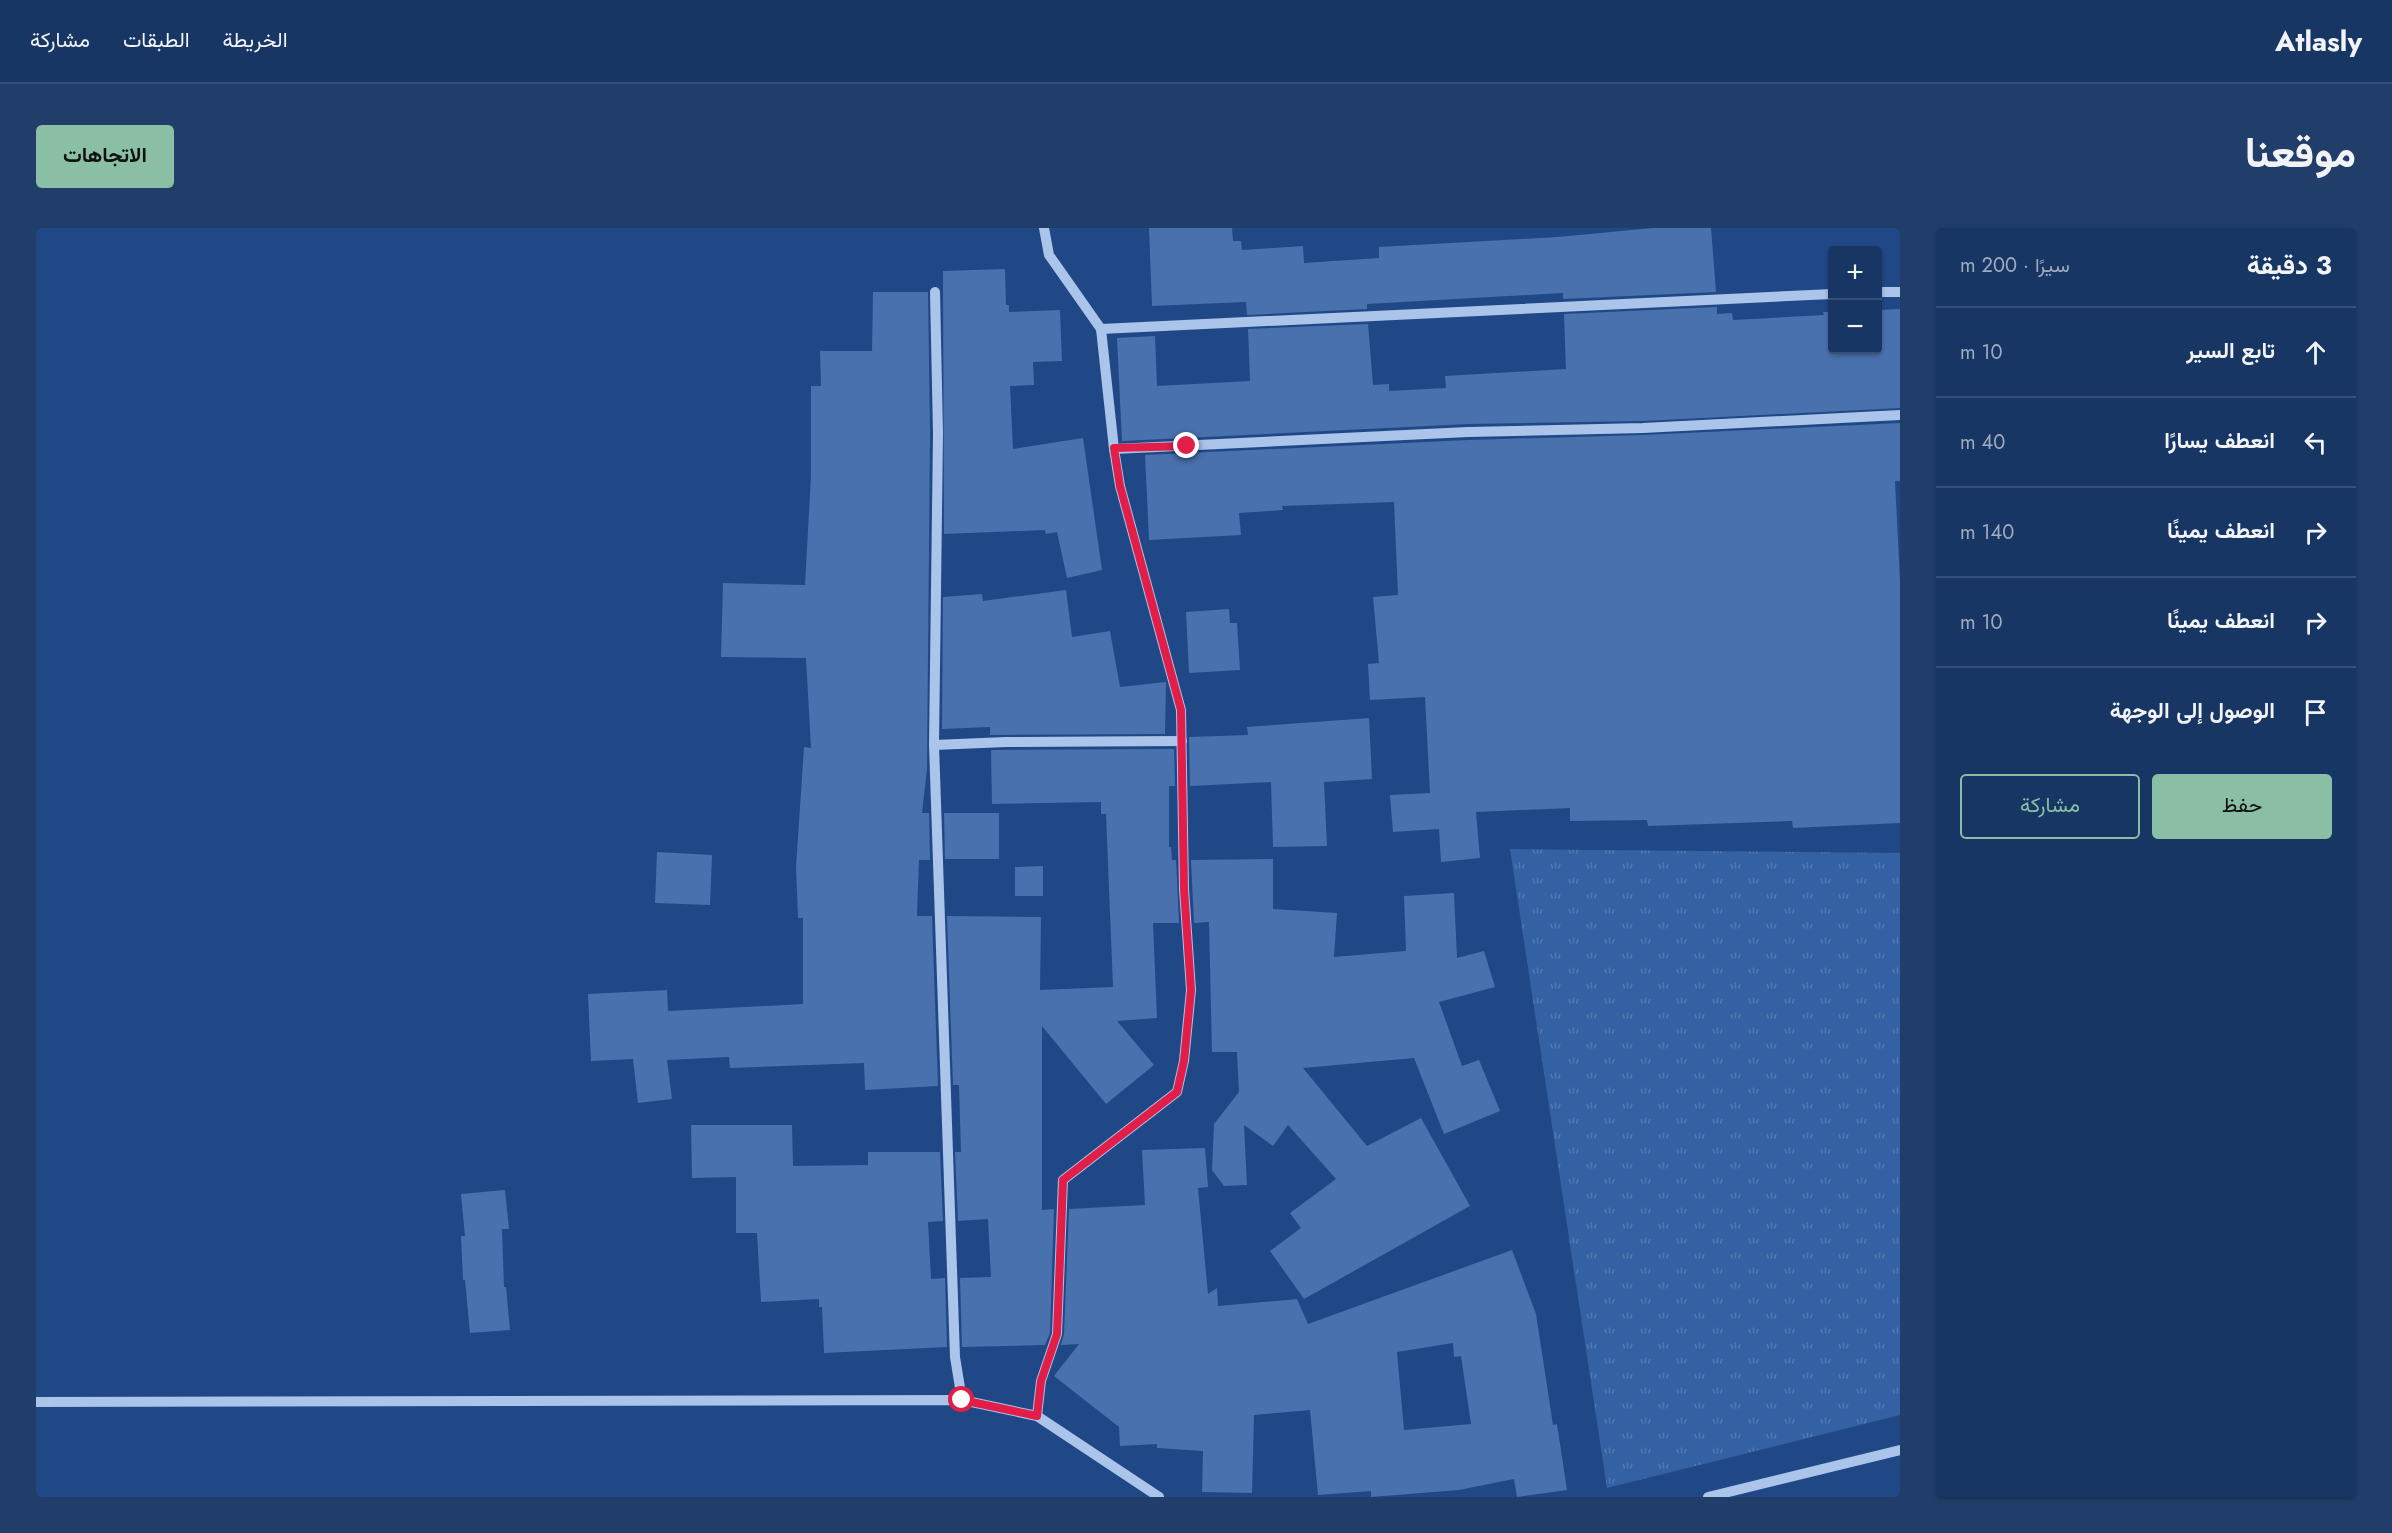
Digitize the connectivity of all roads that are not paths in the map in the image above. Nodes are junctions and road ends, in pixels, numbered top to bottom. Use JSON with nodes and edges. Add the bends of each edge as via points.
{"nodes":[{"id":1,"x":1044,"y":228,"type":"edge"},
{"id":2,"x":935,"y":292,"type":"dead end"},
{"id":3,"x":1882,"y":292,"type":"edge"},
{"id":4,"x":1900,"y":292,"type":"edge"},
{"id":5,"x":1828,"y":294,"type":"edge"},
{"id":6,"x":1101,"y":329,"type":"junction"},
{"id":7,"x":1900,"y":415,"type":"edge"},
{"id":8,"x":1114,"y":448,"type":"junction"},
{"id":9,"x":1182,"y":741,"type":"junction"},
{"id":10,"x":934,"y":745,"type":"junction"},
{"id":11,"x":962,"y":1400,"type":"junction"},
{"id":12,"x":36,"y":1402,"type":"edge"},
{"id":13,"x":1037,"y":1416,"type":"junction"},
{"id":14,"x":1900,"y":1450,"type":"edge"},
{"id":15,"x":1159,"y":1497,"type":"edge"},
{"id":16,"x":1708,"y":1497,"type":"edge"}],
"edges":[{"from":1,"to":6,"type":"street","via":[[1049,255]]},
{"from":2,"to":10,"type":"street","via":[[938,433]]},
{"from":3,"to":4,"type":"street"},
{"from":5,"to":6,"type":"street"},
{"from":6,"to":8,"type":"street"},
{"from":7,"to":8,"type":"street"},
{"from":8,"to":9,"type":"street","via":[[1128,518],[1181,710]]},
{"from":9,"to":10,"type":"street"},
{"from":9,"to":13,"type":"street","via":[[1184,889],[1191,990],[1177,1092],[1063,1180],[1057,1334],[1041,1381]]},
{"from":10,"to":11,"type":"street","via":[[955,1357]]},
{"from":11,"to":12,"type":"street"},
{"from":11,"to":13,"type":"street"},
{"from":13,"to":15,"type":"street"},
{"from":14,"to":16,"type":"street"}]}
